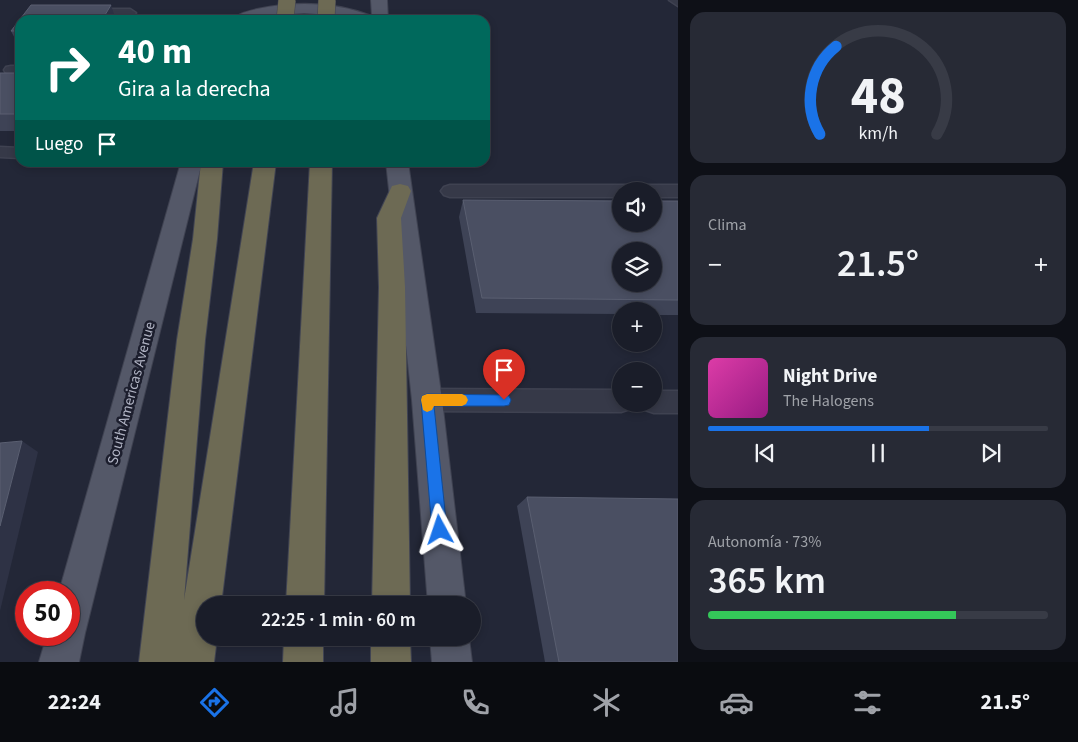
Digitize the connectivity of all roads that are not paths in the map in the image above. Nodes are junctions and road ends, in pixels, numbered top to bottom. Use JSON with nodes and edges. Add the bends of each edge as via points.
{"nodes":[{"id":1,"x":137,"y":0,"type":"edge"},
{"id":2,"x":287,"y":0,"type":"edge"},
{"id":3,"x":327,"y":0,"type":"edge"},
{"id":4,"x":380,"y":0,"type":"edge"},
{"id":5,"x":72,"y":13,"type":"edge"},
{"id":6,"x":109,"y":15,"type":"edge"},
{"id":7,"x":129,"y":15,"type":"edge"},
{"id":8,"x":246,"y":15,"type":"edge"},
{"id":9,"x":286,"y":15,"type":"edge"},
{"id":10,"x":326,"y":15,"type":"edge"},
{"id":11,"x":354,"y":15,"type":"edge"},
{"id":12,"x":380,"y":15,"type":"edge"},
{"id":13,"x":0,"y":152,"type":"edge"},
{"id":14,"x":15,"y":153,"type":"edge"},
{"id":15,"x":191,"y":167,"type":"edge"},
{"id":16,"x":211,"y":167,"type":"edge"},
{"id":17,"x":264,"y":167,"type":"edge"},
{"id":18,"x":321,"y":167,"type":"edge"},
{"id":19,"x":399,"y":177,"type":"edge"},
{"id":20,"x":450,"y":191,"type":"dead end"},
{"id":21,"x":678,"y":191,"type":"edge"},
{"id":22,"x":427,"y":400,"type":"junction"},
{"id":23,"x":612,"y":401,"type":"edge"},
{"id":24,"x":662,"y":402,"type":"edge"},
{"id":25,"x":678,"y":402,"type":"edge"},
{"id":26,"x":80,"y":583,"type":"edge"},
{"id":27,"x":305,"y":596,"type":"edge"},
{"id":28,"x":391,"y":596,"type":"edge"},
{"id":29,"x":446,"y":596,"type":"edge"},
{"id":30,"x":63,"y":646,"type":"edge"},
{"id":31,"x":304,"y":646,"type":"edge"},
{"id":32,"x":391,"y":646,"type":"edge"},
{"id":33,"x":451,"y":646,"type":"edge"},
{"id":34,"x":59,"y":662,"type":"edge"},
{"id":35,"x":159,"y":662,"type":"edge"},
{"id":36,"x":194,"y":662,"type":"edge"},
{"id":37,"x":303,"y":662,"type":"edge"},
{"id":38,"x":391,"y":662,"type":"edge"},
{"id":39,"x":452,"y":662,"type":"edge"}],
"edges":[{"from":1,"to":7,"type":"lane"},
{"from":2,"to":9,"type":"highway","bridge":true},
{"from":3,"to":10,"type":"highway","bridge":true},
{"from":4,"to":12,"type":"main road"},
{"from":5,"to":6,"type":"lane"},
{"from":8,"to":11,"type":"main road","via":[[274,10],[306,10],[342,11]]},
{"from":13,"to":14,"type":"lane"},
{"from":15,"to":26,"type":"main road","name":"South Americas Avenue"},
{"from":16,"to":35,"type":"highway"},
{"from":17,"to":36,"type":"highway"},
{"from":18,"to":27,"type":"highway"},
{"from":19,"to":22,"type":"main road"},
{"from":19,"to":28,"type":"highway","via":[[389,218],[392,287]]},
{"from":20,"to":21,"type":"lane"},
{"from":22,"to":23,"type":"lane"},
{"from":22,"to":29,"type":"main road"},
{"from":24,"to":25,"type":"lane"},
{"from":30,"to":34,"type":"main road"},
{"from":31,"to":37,"type":"highway"},
{"from":32,"to":38,"type":"highway"},
{"from":33,"to":39,"type":"main road"}]}
